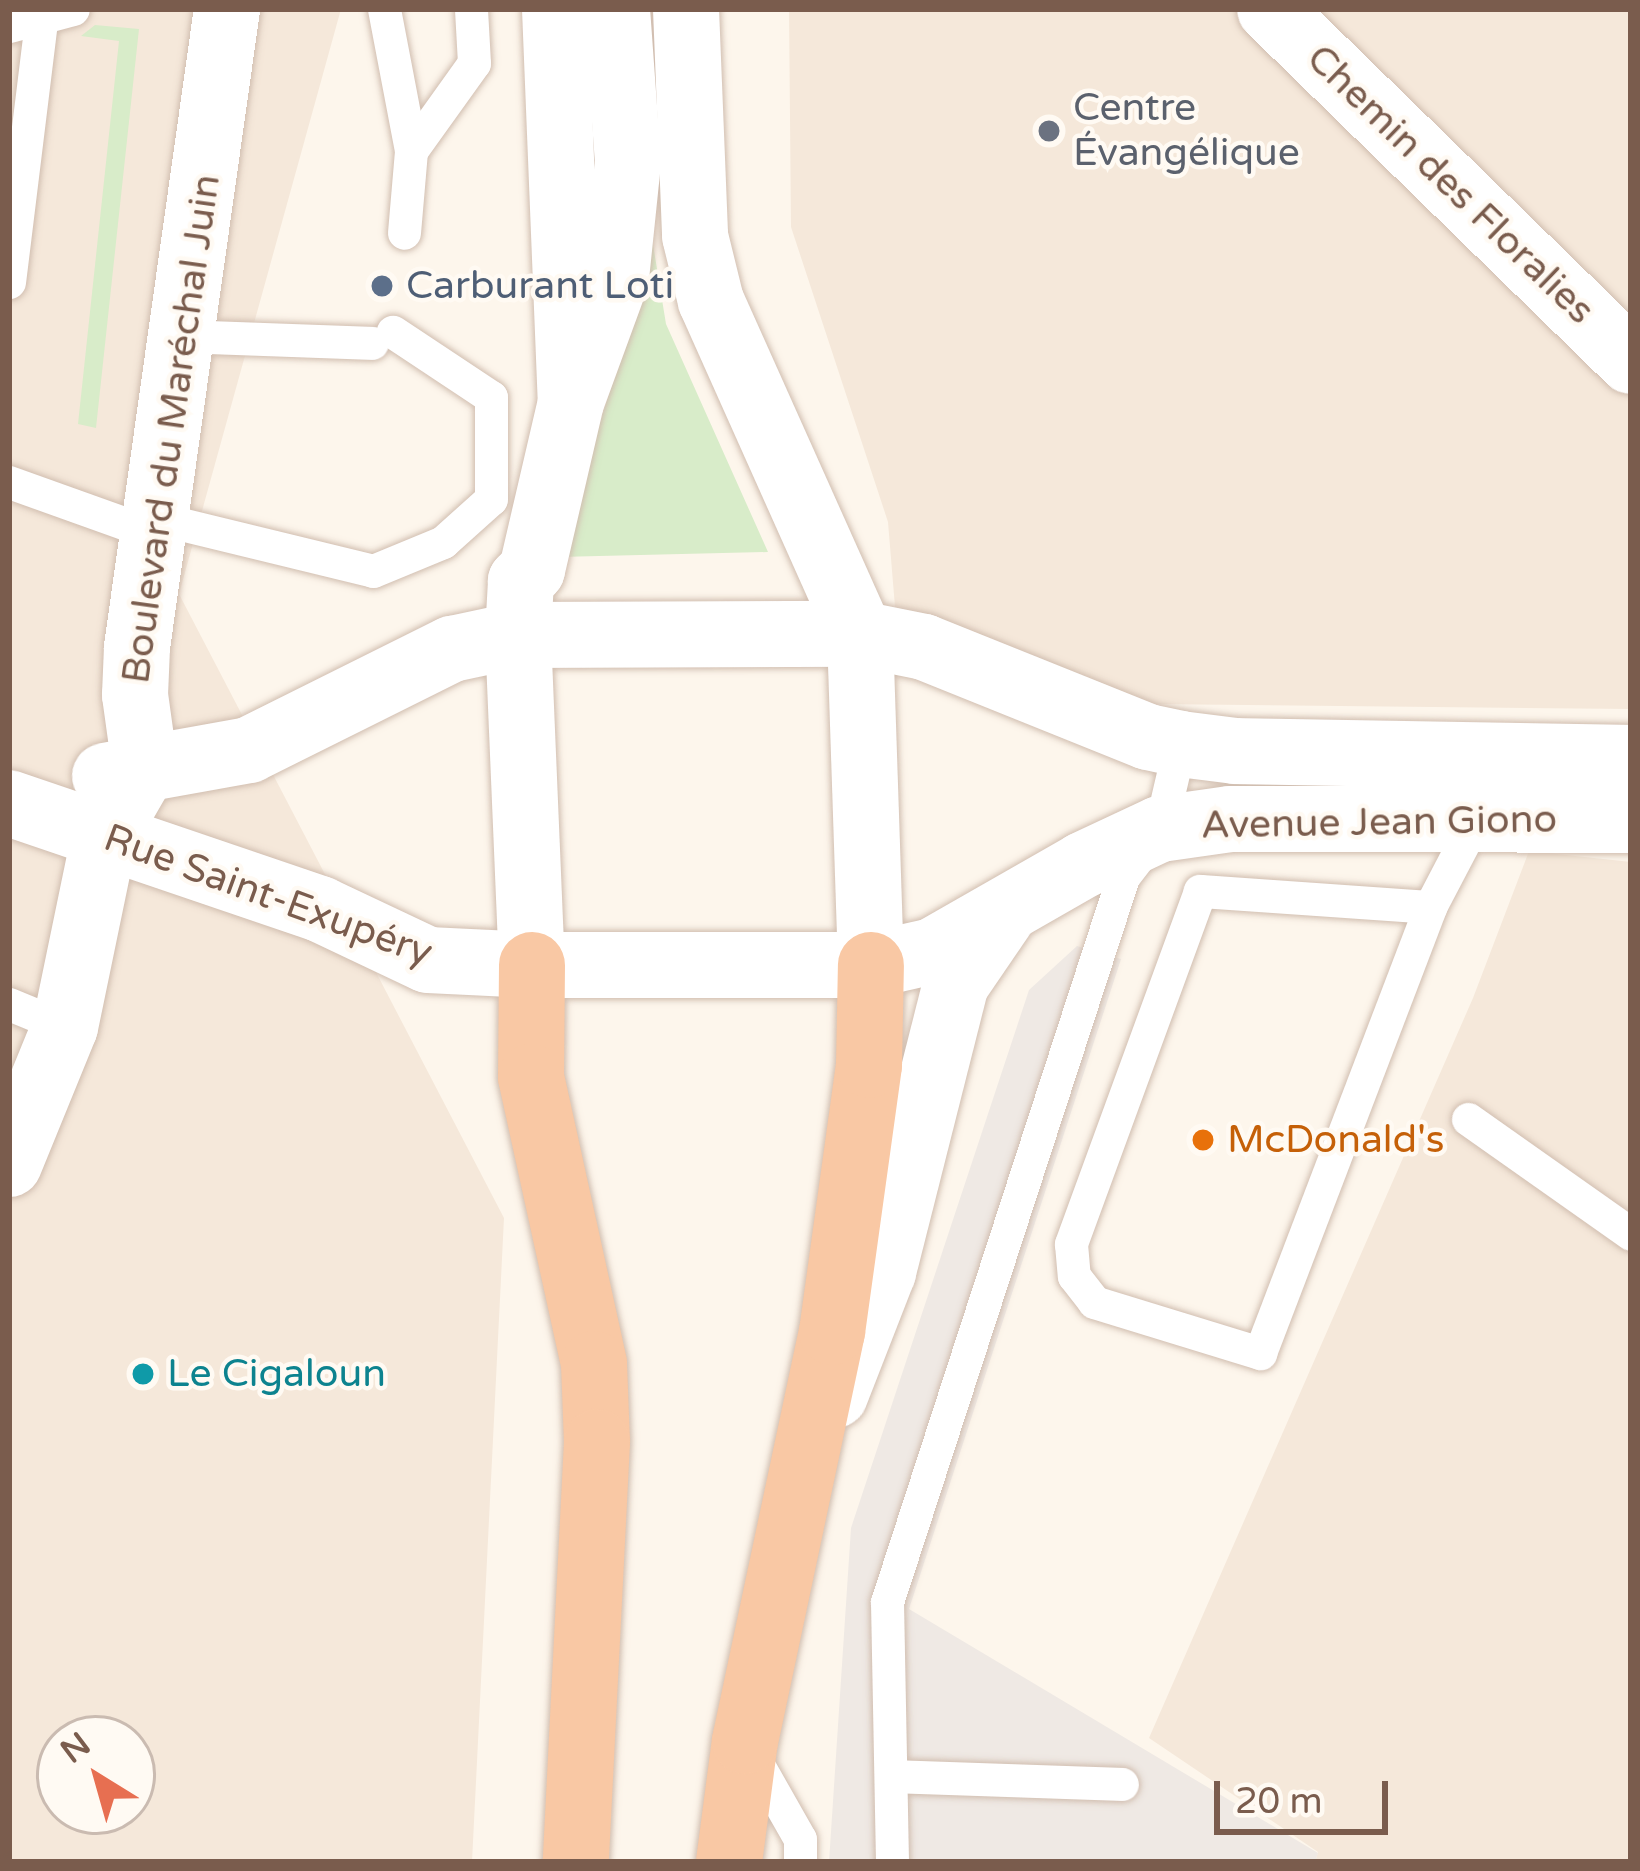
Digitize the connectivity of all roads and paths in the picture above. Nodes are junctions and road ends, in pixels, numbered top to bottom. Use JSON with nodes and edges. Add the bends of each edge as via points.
{"nodes":[{"id":1,"x":227,"y":9,"type":"edge"},
{"id":2,"x":384,"y":9,"type":"edge"},
{"id":3,"x":471,"y":9,"type":"edge"},
{"id":4,"x":556,"y":9,"type":"edge"},
{"id":5,"x":617,"y":9,"type":"edge"},
{"id":6,"x":686,"y":9,"type":"edge"},
{"id":7,"x":1270,"y":9,"type":"edge"},
{"id":8,"x":58,"y":12,"type":"edge"},
{"id":9,"x":9,"y":26,"type":"edge"},
{"id":10,"x":411,"y":151,"type":"junction"},
{"id":11,"x":404,"y":233,"type":"dead end"},
{"id":12,"x":9,"y":282,"type":"edge"},
{"id":13,"x":183,"y":336,"type":"junction"},
{"id":14,"x":1631,"y":361,"type":"edge"},
{"id":15,"x":571,"y":402,"type":"junction"},
{"id":16,"x":9,"y":482,"type":"edge"},
{"id":17,"x":155,"y":526,"type":"junction"},
{"id":18,"x":860,"y":634,"type":"junction"},
{"id":19,"x":518,"y":635,"type":"junction"},
{"id":20,"x":1180,"y":743,"type":"junction"},
{"id":21,"x":1631,"y":758,"type":"edge"},
{"id":22,"x":145,"y":767,"type":"junction"},
{"id":23,"x":1479,"y":786,"type":"junction"},
{"id":24,"x":9,"y":800,"type":"edge"},
{"id":25,"x":1631,"y":820,"type":"edge"},
{"id":26,"x":1160,"y":829,"type":"junction"},
{"id":27,"x":104,"y":838,"type":"junction"},
{"id":28,"x":1430,"y":907,"type":"junction"},
{"id":29,"x":1004,"y":916,"type":"junction"},
{"id":30,"x":532,"y":965,"type":"junction"},
{"id":31,"x":872,"y":965,"type":"junction"},
{"id":32,"x":37,"y":1016,"type":"edge"},
{"id":33,"x":1468,"y":1119,"type":"dead end"},
{"id":34,"x":9,"y":1164,"type":"edge"},
{"id":35,"x":1631,"y":1234,"type":"edge"},
{"id":36,"x":800,"y":1472,"type":"junction"},
{"id":37,"x":745,"y":1742,"type":"junction"},
{"id":38,"x":892,"y":1776,"type":"junction"},
{"id":39,"x":1122,"y":1784,"type":"dead end"},
{"id":40,"x":576,"y":1862,"type":"edge"},
{"id":41,"x":729,"y":1862,"type":"edge"},
{"id":42,"x":800,"y":1862,"type":"edge"},
{"id":43,"x":892,"y":1862,"type":"edge"}],
"edges":[{"from":1,"to":13,"type":"main road","name":"Boulevard du Maréchal Juin"},
{"from":2,"to":10,"type":"lane"},
{"from":3,"to":10,"type":"lane","via":[[474,63]]},
{"from":4,"to":15,"type":"main road"},
{"from":5,"to":15,"type":"main road","via":[[625,213],[616,280]]},
{"from":6,"to":18,"type":"main road","via":[[695,236],[711,301]]},
{"from":7,"to":14,"type":"main road","name":"Chemin des Floralies"},
{"from":8,"to":9,"type":"lane"},
{"from":8,"to":12,"type":"lane"},
{"from":10,"to":11,"type":"lane"},
{"from":13,"to":17,"type":"main road","name":"Boulevard du Maréchal Juin"},
{"from":13,"to":17,"type":"lane","via":[[382,338],[491,397],[491,499],[443,542],[374,572]]},
{"from":15,"to":19,"type":"main road","via":[[532,570],[521,581]]},
{"from":16,"to":17,"type":"lane"},
{"from":17,"to":22,"type":"main road","name":"Boulevard du Maréchal Juin","via":[[135,695]]},
{"from":18,"to":19,"type":"main road","name":"Rue Saint-Exupéry"},
{"from":18,"to":20,"type":"main road","name":"Avenue Jean Giono","via":[[924,647]]},
{"from":18,"to":31,"type":"main road"},
{"from":19,"to":22,"type":"main road","name":"Rue Saint-Exupéry","via":[[452,649],[249,750]]},
{"from":19,"to":30,"type":"main road"},
{"from":20,"to":23,"type":"main road","name":"Avenue Jean Giono"},
{"from":20,"to":26,"type":"lane"},
{"from":21,"to":23,"type":"main road","name":"Avenue Jean Giono"},
{"from":22,"to":24,"type":"main road","name":"Rue Saint-Exupéry"},
{"from":22,"to":27,"type":"main road"},
{"from":23,"to":25,"type":"main road","name":"Avenue Jean Giono"},
{"from":23,"to":26,"type":"main road","name":"Avenue Jean Giono"},
{"from":23,"to":28,"type":"lane"},
{"from":24,"to":27,"type":"main road","name":"Rue Saint-Exupéry"},
{"from":26,"to":29,"type":"main road","name":"Avenue Jean Giono","via":[[1083,865]]},
{"from":26,"to":38,"type":"lane","via":[[1123,877],[887,1602]]},
{"from":27,"to":30,"type":"main road","name":"Rue Saint-Exupéry","via":[[320,909],[428,959]]},
{"from":27,"to":32,"type":"main road"},
{"from":28,"to":28,"type":"lane","via":[[1200,891],[1071,1244],[1074,1276],[1094,1302],[1261,1353]]},
{"from":29,"to":31,"type":"main road","name":"Avenue Jean Giono","via":[[933,951]]},
{"from":29,"to":36,"type":"main road","via":[[956,984],[884,1272]]},
{"from":30,"to":31,"type":"main road","name":"Rue Saint-Exupéry"},
{"from":30,"to":40,"type":"highway","via":[[531,1077],[594,1364]]},
{"from":31,"to":36,"type":"highway","via":[[869,1065],[832,1332]]},
{"from":32,"to":34,"type":"main road"},
{"from":33,"to":35,"type":"lane"},
{"from":36,"to":37,"type":"highway"},
{"from":37,"to":41,"type":"highway"},
{"from":37,"to":42,"type":"lane","via":[[800,1839]]},
{"from":38,"to":39,"type":"lane"},
{"from":38,"to":43,"type":"lane"}]}
